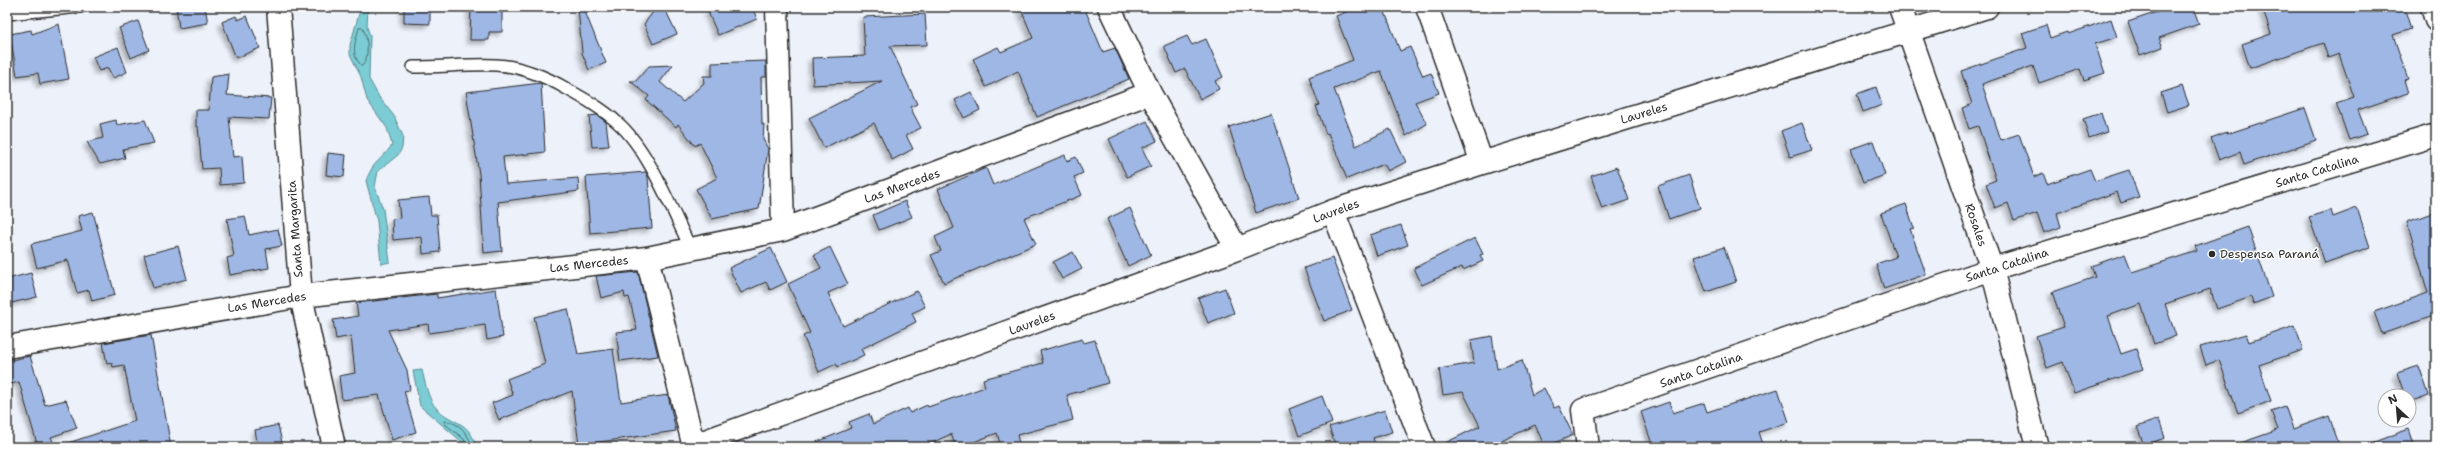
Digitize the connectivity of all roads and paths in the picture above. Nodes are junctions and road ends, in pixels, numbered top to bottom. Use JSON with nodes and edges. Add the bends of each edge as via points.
{"nodes":[{"id":1,"x":80,"y":7,"type":"edge"},
{"id":2,"x":278,"y":7,"type":"edge"},
{"id":3,"x":777,"y":7,"type":"edge"},
{"id":4,"x":1109,"y":7,"type":"edge"},
{"id":5,"x":1428,"y":7,"type":"edge"},
{"id":6,"x":1900,"y":7,"type":"edge"},
{"id":7,"x":1987,"y":7,"type":"edge"},
{"id":8,"x":2432,"y":7,"type":"edge"},
{"id":9,"x":7,"y":14,"type":"edge"},
{"id":10,"x":2436,"y":20,"type":"edge"},
{"id":11,"x":1908,"y":31,"type":"junction"},
{"id":12,"x":413,"y":67,"type":"dead end"},
{"id":13,"x":1150,"y":93,"type":"junction"},
{"id":14,"x":2436,"y":135,"type":"edge"},
{"id":15,"x":1482,"y":163,"type":"junction"},
{"id":16,"x":1333,"y":211,"type":"junction"},
{"id":17,"x":782,"y":230,"type":"junction"},
{"id":18,"x":691,"y":249,"type":"junction"},
{"id":19,"x":1237,"y":249,"type":"junction"},
{"id":20,"x":647,"y":258,"type":"junction"},
{"id":21,"x":1992,"y":269,"type":"junction"},
{"id":22,"x":300,"y":296,"type":"junction"},
{"id":23,"x":7,"y":347,"type":"edge"},
{"id":24,"x":694,"y":446,"type":"edge"},
{"id":25,"x":334,"y":447,"type":"edge"},
{"id":26,"x":1424,"y":447,"type":"edge"},
{"id":27,"x":1588,"y":447,"type":"edge"},
{"id":28,"x":2037,"y":447,"type":"edge"}],
"edges":[{"from":1,"to":9,"type":"lane"},
{"from":2,"to":22,"type":"street","name":"Santa Margarita"},
{"from":3,"to":17,"type":"street"},
{"from":4,"to":13,"type":"street"},
{"from":5,"to":15,"type":"street"},
{"from":6,"to":11,"type":"street","name":"Rosales"},
{"from":7,"to":11,"type":"street","name":"Laureles"},
{"from":8,"to":10,"type":"street"},
{"from":11,"to":15,"type":"street","name":"Laureles"},
{"from":11,"to":21,"type":"street","name":"Rosales"},
{"from":12,"to":18,"type":"lane","via":[[496,65],[516,68],[555,82],[595,105],[618,123],[634,141],[650,167]]},
{"from":13,"to":17,"type":"street","name":"Las Mercedes"},
{"from":13,"to":19,"type":"street"},
{"from":14,"to":21,"type":"street","name":"Santa Catalina"},
{"from":15,"to":16,"type":"street","name":"Laureles"},
{"from":16,"to":19,"type":"street","name":"Laureles"},
{"from":16,"to":26,"type":"street"},
{"from":17,"to":18,"type":"street","name":"Las Mercedes"},
{"from":18,"to":20,"type":"street","name":"Las Mercedes"},
{"from":19,"to":24,"type":"street","name":"Laureles"},
{"from":20,"to":22,"type":"street","name":"Las Mercedes"},
{"from":20,"to":24,"type":"street"},
{"from":21,"to":27,"type":"street","name":"Santa Catalina","via":[[1583,410]]},
{"from":21,"to":28,"type":"street","name":"Rosales"},
{"from":22,"to":23,"type":"street","name":"Las Mercedes"},
{"from":22,"to":25,"type":"street","name":"Santa Margarita"}]}
